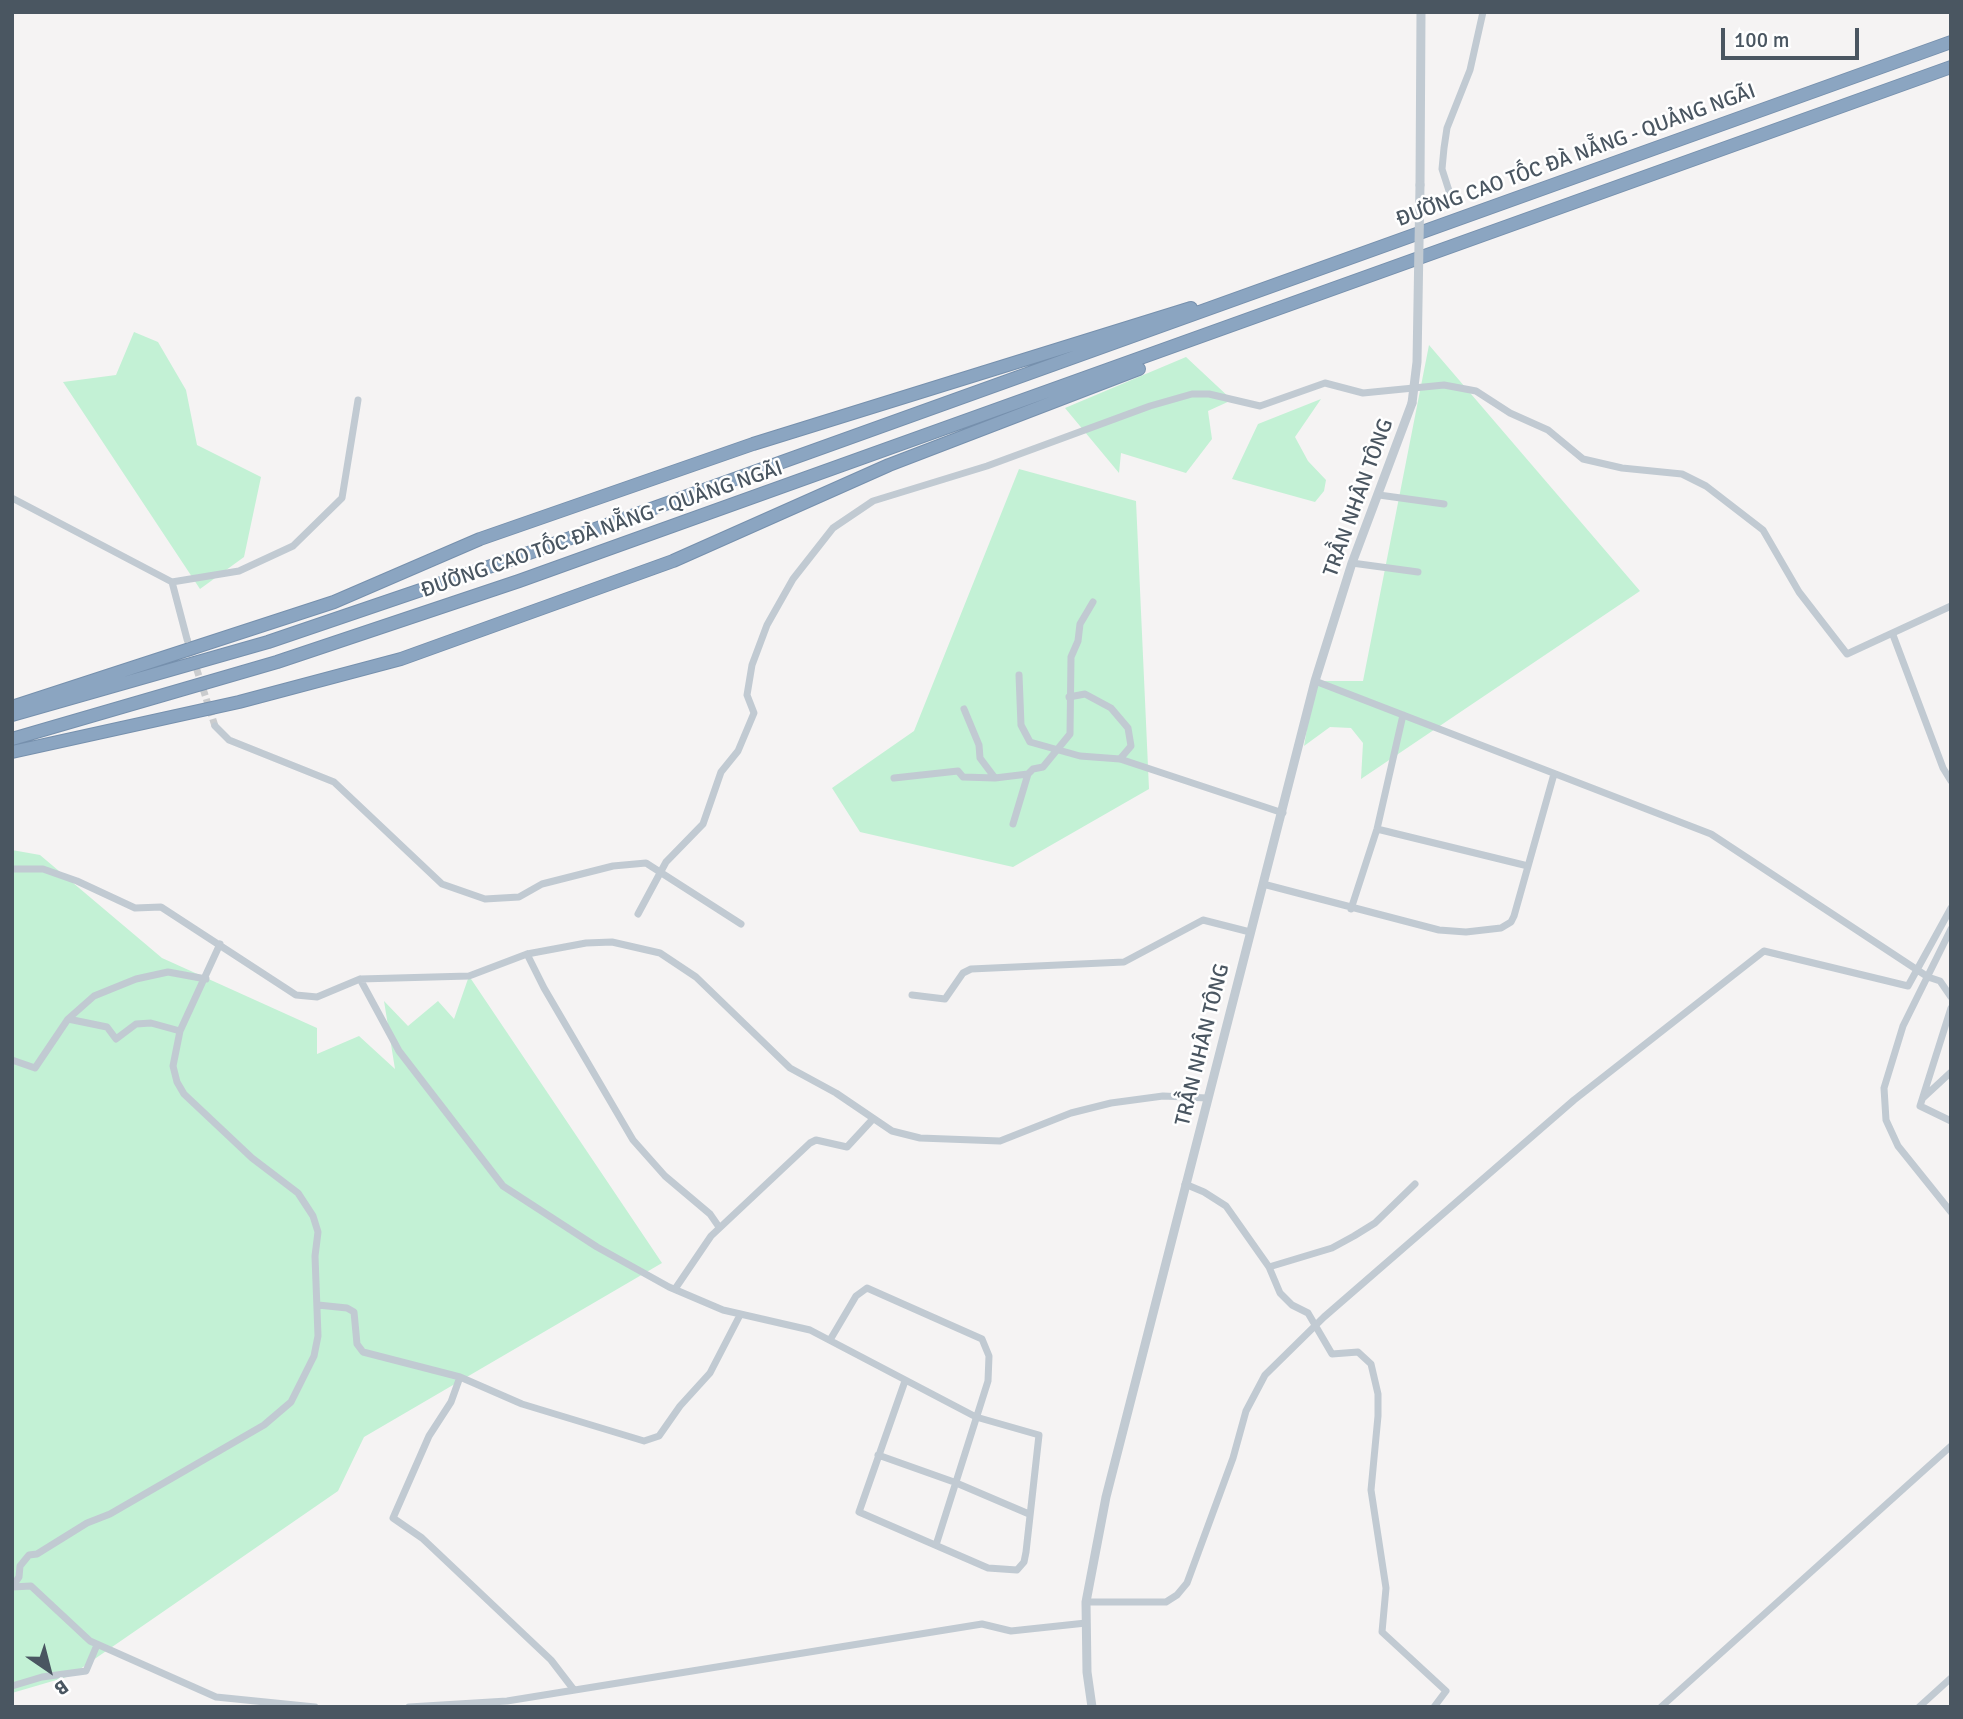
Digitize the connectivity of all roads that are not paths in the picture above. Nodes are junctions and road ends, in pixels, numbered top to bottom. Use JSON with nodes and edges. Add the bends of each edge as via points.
{"nodes":[{"id":1,"x":1421,"y":12,"type":"edge"},
{"id":2,"x":1483,"y":12,"type":"edge"},
{"id":3,"x":1951,"y":42,"type":"edge"},
{"id":4,"x":1951,"y":67,"type":"edge"},
{"id":5,"x":1451,"y":197,"type":"dead end"},
{"id":6,"x":1180,"y":316,"type":"junction"},
{"id":7,"x":1201,"y":341,"type":"junction"},
{"id":8,"x":358,"y":400,"type":"dead end"},
{"id":9,"x":1379,"y":495,"type":"junction"},
{"id":10,"x":12,"y":498,"type":"edge"},
{"id":11,"x":1444,"y":504,"type":"dead end"},
{"id":12,"x":1352,"y":563,"type":"junction"},
{"id":13,"x":1418,"y":572,"type":"dead end"},
{"id":14,"x":172,"y":582,"type":"junction"},
{"id":15,"x":1093,"y":602,"type":"dead end"},
{"id":16,"x":1951,"y":606,"type":"edge"},
{"id":17,"x":1893,"y":635,"type":"junction"},
{"id":18,"x":187,"y":639,"type":"tunnel mouth"},
{"id":19,"x":1019,"y":675,"type":"dead end"},
{"id":20,"x":1315,"y":681,"type":"junction"},
{"id":21,"x":1069,"y":697,"type":"junction"},
{"id":22,"x":12,"y":707,"type":"edge"},
{"id":23,"x":964,"y":709,"type":"dead end"},
{"id":24,"x":12,"y":715,"type":"edge"},
{"id":25,"x":1403,"y":715,"type":"junction"},
{"id":26,"x":215,"y":726,"type":"tunnel mouth"},
{"id":27,"x":12,"y":739,"type":"edge"},
{"id":28,"x":1058,"y":748,"type":"junction"},
{"id":29,"x":12,"y":752,"type":"edge"},
{"id":30,"x":1120,"y":759,"type":"junction"},
{"id":31,"x":1028,"y":774,"type":"junction"},
{"id":32,"x":1554,"y":774,"type":"junction"},
{"id":33,"x":894,"y":778,"type":"dead end"},
{"id":34,"x":995,"y":778,"type":"junction"},
{"id":35,"x":1951,"y":781,"type":"edge"},
{"id":36,"x":1283,"y":813,"type":"junction"},
{"id":37,"x":1013,"y":824,"type":"dead end"},
{"id":38,"x":1377,"y":829,"type":"junction"},
{"id":39,"x":1528,"y":866,"type":"junction"},
{"id":40,"x":12,"y":869,"type":"edge"},
{"id":41,"x":661,"y":871,"type":"junction"},
{"id":42,"x":1264,"y":884,"type":"junction"},
{"id":43,"x":1951,"y":908,"type":"edge"},
{"id":44,"x":1351,"y":909,"type":"junction"},
{"id":45,"x":638,"y":914,"type":"dead end"},
{"id":46,"x":741,"y":924,"type":"dead end"},
{"id":47,"x":1951,"y":929,"type":"edge"},
{"id":48,"x":1250,"y":932,"type":"junction"},
{"id":49,"x":220,"y":944,"type":"junction"},
{"id":50,"x":527,"y":954,"type":"junction"},
{"id":51,"x":1919,"y":971,"type":"junction"},
{"id":52,"x":1928,"y":977,"type":"junction"},
{"id":53,"x":206,"y":979,"type":"junction"},
{"id":54,"x":360,"y":979,"type":"junction"},
{"id":55,"x":912,"y":995,"type":"dead end"},
{"id":56,"x":1951,"y":997,"type":"edge"},
{"id":57,"x":1951,"y":1008,"type":"edge"},
{"id":58,"x":68,"y":1019,"type":"junction"},
{"id":59,"x":180,"y":1031,"type":"junction"},
{"id":60,"x":1935,"y":1059,"type":"junction"},
{"id":61,"x":12,"y":1060,"type":"edge"},
{"id":62,"x":1950,"y":1073,"type":"edge"},
{"id":63,"x":1207,"y":1098,"type":"junction"},
{"id":64,"x":1923,"y":1098,"type":"junction"},
{"id":65,"x":872,"y":1120,"type":"junction"},
{"id":66,"x":1951,"y":1121,"type":"edge"},
{"id":67,"x":1185,"y":1184,"type":"junction"},
{"id":68,"x":1415,"y":1184,"type":"dead end"},
{"id":69,"x":1951,"y":1212,"type":"edge"},
{"id":70,"x":719,"y":1227,"type":"junction"},
{"id":71,"x":1269,"y":1267,"type":"junction"},
{"id":72,"x":675,"y":1289,"type":"junction"},
{"id":73,"x":318,"y":1305,"type":"junction"},
{"id":74,"x":740,"y":1315,"type":"junction"},
{"id":75,"x":1316,"y":1325,"type":"junction"},
{"id":76,"x":830,"y":1340,"type":"junction"},
{"id":77,"x":460,"y":1377,"type":"junction"},
{"id":78,"x":905,"y":1381,"type":"junction"},
{"id":79,"x":976,"y":1417,"type":"junction"},
{"id":80,"x":1951,"y":1446,"type":"edge"},
{"id":81,"x":878,"y":1455,"type":"junction"},
{"id":82,"x":954,"y":1482,"type":"junction"},
{"id":83,"x":1029,"y":1514,"type":"junction"},
{"id":84,"x":936,"y":1545,"type":"junction"},
{"id":85,"x":12,"y":1587,"type":"edge"},
{"id":86,"x":1086,"y":1601,"type":"junction"},
{"id":87,"x":1086,"y":1623,"type":"junction"},
{"id":88,"x":97,"y":1645,"type":"junction"},
{"id":89,"x":1951,"y":1678,"type":"edge"},
{"id":90,"x":12,"y":1686,"type":"edge"},
{"id":91,"x":574,"y":1690,"type":"junction"},
{"id":92,"x":240,"y":1703,"type":"edge"},
{"id":93,"x":315,"y":1707,"type":"edge"},
{"id":94,"x":409,"y":1707,"type":"edge"},
{"id":95,"x":1092,"y":1707,"type":"edge"},
{"id":96,"x":1434,"y":1707,"type":"edge"},
{"id":97,"x":1661,"y":1707,"type":"edge"},
{"id":98,"x":1919,"y":1707,"type":"edge"}],
"edges":[{"from":1,"to":9,"type":"street","name":"TRẦN NHÂN TÔNG","bridge":true,"via":[[1417,362],[1412,403]]},
{"from":2,"to":5,"type":"street","via":[[1469,70],[1447,128],[1442,169]]},
{"from":3,"to":6,"type":"highway","name":"ĐƯỜNG CAO TỐC ĐÀ NẴNG - QUẢNG NGÃI"},
{"from":4,"to":7,"type":"highway","name":"ĐƯỜNG CAO TỐC ĐÀ NẴNG - QUẢNG NGÃI"},
{"from":6,"to":22,"type":"highway","via":[[753,444],[480,539],[321,606]]},
{"from":6,"to":24,"type":"highway","name":"ĐƯỜNG CAO TỐC ĐÀ NẴNG - QUẢNG NGÃI","via":[[720,486],[268,642]]},
{"from":7,"to":27,"type":"highway","name":"ĐƯỜNG CAO TỐC ĐÀ NẴNG - QUẢNG NGÃI","via":[[519,581],[277,662]]},
{"from":7,"to":29,"type":"highway","via":[[889,465],[673,561],[401,659],[239,702]]},
{"from":8,"to":14,"type":"street","via":[[342,498],[293,547],[239,571]]},
{"from":9,"to":11,"type":"street"},
{"from":9,"to":12,"type":"street","name":"TRẦN NHÂN TÔNG"},
{"from":10,"to":14,"type":"street"},
{"from":12,"to":13,"type":"street"},
{"from":12,"to":20,"type":"street","name":"TRẦN NHÂN TÔNG"},
{"from":14,"to":18,"type":"street"},
{"from":15,"to":21,"type":"street","via":[[1080,624],[1071,657]]},
{"from":16,"to":17,"type":"street"},
{"from":17,"to":35,"type":"street"},
{"from":17,"to":41,"type":"street","via":[[1847,654],[1799,592],[1763,530],[1706,486],[1682,474],[1622,468],[1583,458],[1548,430],[1476,391],[1444,385],[1363,393],[1325,383],[1260,406],[1199,393],[873,501],[833,528],[793,579],[767,625],[747,695],[754,713],[738,751],[720,772],[703,824]]},
{"from":19,"to":28,"type":"street","via":[[1025,737]]},
{"from":20,"to":25,"type":"street"},
{"from":20,"to":36,"type":"street","name":"TRẦN NHÂN TÔNG"},
{"from":21,"to":28,"type":"street","via":[[1070,734]]},
{"from":21,"to":30,"type":"street","via":[[1085,694],[1111,708],[1128,728],[1131,746]]},
{"from":23,"to":34,"type":"street","via":[[980,758]]},
{"from":25,"to":32,"type":"street"},
{"from":25,"to":38,"type":"street"},
{"from":26,"to":41,"type":"street","via":[[229,740],[334,782],[442,884],[485,899],[519,897],[542,884],[613,866],[646,863]]},
{"from":28,"to":30,"type":"street","via":[[1080,756]]},
{"from":28,"to":31,"type":"street","via":[[1043,767]]},
{"from":30,"to":36,"type":"street"},
{"from":31,"to":34,"type":"street"},
{"from":31,"to":37,"type":"street"},
{"from":32,"to":39,"type":"street"},
{"from":32,"to":51,"type":"street","via":[[1711,834]]},
{"from":33,"to":34,"type":"street","via":[[958,771],[963,777]]},
{"from":36,"to":42,"type":"street","name":"TRẦN NHÂN TÔNG"},
{"from":38,"to":39,"type":"street"},
{"from":38,"to":44,"type":"street"},
{"from":39,"to":44,"type":"street","via":[[1514,916],[1501,928],[1438,930]]},
{"from":40,"to":49,"type":"street","via":[[43,869],[135,908],[161,907]]},
{"from":41,"to":45,"type":"street"},
{"from":41,"to":46,"type":"street"},
{"from":42,"to":44,"type":"street"},
{"from":42,"to":48,"type":"street","name":"TRẦN NHÂN TÔNG"},
{"from":43,"to":51,"type":"street"},
{"from":47,"to":52,"type":"street"},
{"from":48,"to":55,"type":"street","via":[[1203,920],[1124,962],[971,969],[945,999]]},
{"from":48,"to":63,"type":"street","name":"TRẦN NHÂN TÔNG"},
{"from":49,"to":53,"type":"street"},
{"from":49,"to":54,"type":"street","via":[[296,995],[317,998]]},
{"from":50,"to":54,"type":"street","via":[[469,976]]},
{"from":50,"to":65,"type":"street","via":[[551,947],[612,942],[660,953],[696,977],[790,1068],[836,1093]]},
{"from":50,"to":70,"type":"street","via":[[633,1140]]},
{"from":51,"to":52,"type":"street"},
{"from":51,"to":75,"type":"street","via":[[1908,986],[1768,950],[1758,954],[1574,1100]]},
{"from":52,"to":56,"type":"street","via":[[1940,981]]},
{"from":52,"to":69,"type":"street","via":[[1891,1057],[1884,1107],[1898,1146]]},
{"from":53,"to":58,"type":"street","via":[[169,972],[136,979],[94,996]]},
{"from":53,"to":59,"type":"street"},
{"from":54,"to":72,"type":"street","via":[[398,1051],[503,1186],[597,1247]]},
{"from":57,"to":60,"type":"street"},
{"from":58,"to":59,"type":"street","via":[[107,1027],[116,1038],[143,1023]]},
{"from":58,"to":61,"type":"street","via":[[35,1068]]},
{"from":59,"to":73,"type":"street","via":[[173,1066],[184,1094],[251,1158],[298,1193],[313,1216],[318,1232]]},
{"from":60,"to":62,"type":"street","via":[[1938,1069]]},
{"from":60,"to":64,"type":"street"},
{"from":62,"to":64,"type":"street"},
{"from":63,"to":65,"type":"street","via":[[1163,1096],[1111,1102],[1000,1141],[920,1138]]},
{"from":63,"to":67,"type":"street","name":"TRẦN NHÂN TÔNG"},
{"from":64,"to":66,"type":"street","via":[[1920,1106]]},
{"from":65,"to":70,"type":"street","via":[[847,1147],[821,1140],[810,1143]]},
{"from":67,"to":71,"type":"street","via":[[1226,1206]]},
{"from":67,"to":86,"type":"street","name":"TRẦN NHÂN TÔNG","via":[[1106,1497]]},
{"from":68,"to":71,"type":"street","via":[[1354,1237]]},
{"from":70,"to":72,"type":"street"},
{"from":71,"to":75,"type":"street","via":[[1289,1303],[1306,1311]]},
{"from":72,"to":74,"type":"street"},
{"from":73,"to":77,"type":"street","via":[[354,1312],[357,1344],[363,1352]]},
{"from":73,"to":85,"type":"street","via":[[314,1356],[291,1402],[264,1425],[29,1555]]},
{"from":74,"to":76,"type":"street","via":[[810,1330]]},
{"from":74,"to":77,"type":"street","via":[[710,1373],[659,1436],[648,1441],[522,1404]]},
{"from":75,"to":86,"type":"street","via":[[1265,1375],[1245,1411],[1233,1458],[1187,1583],[1166,1602]]},
{"from":75,"to":96,"type":"street","via":[[1332,1354],[1362,1353],[1375,1377],[1378,1416],[1371,1490],[1387,1588],[1382,1632],[1444,1688],[1447,1693]]},
{"from":76,"to":78,"type":"street"},
{"from":76,"to":79,"type":"street","via":[[856,1296],[867,1288],[982,1339],[989,1356],[988,1381]]},
{"from":77,"to":91,"type":"street","via":[[393,1518],[422,1538],[551,1660]]},
{"from":78,"to":79,"type":"street"},
{"from":78,"to":81,"type":"street"},
{"from":79,"to":82,"type":"street"},
{"from":79,"to":83,"type":"street","via":[[1041,1438]]},
{"from":80,"to":97,"type":"street"},
{"from":81,"to":82,"type":"street"},
{"from":81,"to":84,"type":"street","via":[[859,1512]]},
{"from":82,"to":83,"type":"street"},
{"from":82,"to":84,"type":"street"},
{"from":83,"to":84,"type":"street","via":[[1024,1562],[1017,1570],[988,1568]]},
{"from":85,"to":88,"type":"street","via":[[31,1586]]},
{"from":86,"to":87,"type":"street","name":"TRẦN NHÂN TÔNG"},
{"from":87,"to":91,"type":"street","via":[[1011,1631],[982,1624]]},
{"from":87,"to":95,"type":"street","name":"TRẦN NHÂN TÔNG"},
{"from":88,"to":90,"type":"street","via":[[86,1671]]},
{"from":88,"to":92,"type":"street"},
{"from":89,"to":98,"type":"street"},
{"from":91,"to":94,"type":"street","via":[[507,1701]]},
{"from":92,"to":93,"type":"street"}]}
